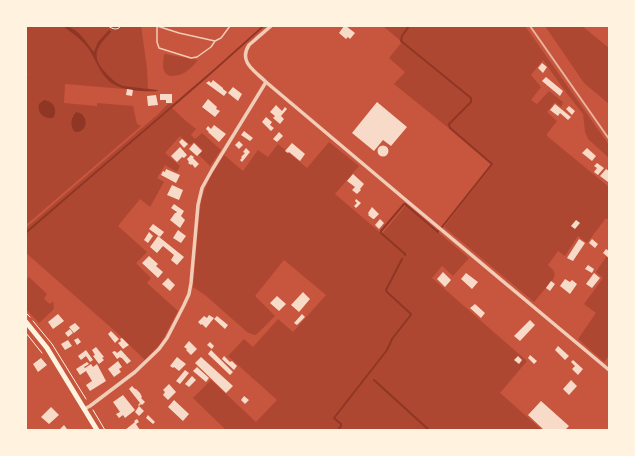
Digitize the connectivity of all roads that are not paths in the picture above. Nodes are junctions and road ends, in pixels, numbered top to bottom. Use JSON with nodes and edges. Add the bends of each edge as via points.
{"nodes":[{"id":1,"x":157,"y":26,"type":"edge"},
{"id":2,"x":230,"y":26,"type":"edge"},
{"id":3,"x":271,"y":26,"type":"edge"},
{"id":4,"x":215,"y":41,"type":"junction"},
{"id":5,"x":266,"y":82,"type":"junction"},
{"id":6,"x":26,"y":322,"type":"edge"},
{"id":7,"x":609,"y":370,"type":"edge"},
{"id":8,"x":84,"y":408,"type":"junction"},
{"id":9,"x":97,"y":430,"type":"edge"}],
"edges":[{"from":1,"to":4,"type":"lane"},
{"from":1,"to":4,"type":"lane","via":[[159,48],[192,58],[211,47]]},
{"from":2,"to":4,"type":"lane"},
{"from":3,"to":5,"type":"street","via":[[249,45],[245,55],[247,63]]},
{"from":5,"to":7,"type":"street"},
{"from":5,"to":8,"type":"street","via":[[202,188],[198,204],[189,294],[167,338],[154,355],[135,372]]},
{"from":6,"to":8,"type":"main road","via":[[47,348]]},
{"from":8,"to":9,"type":"main road"}]}
